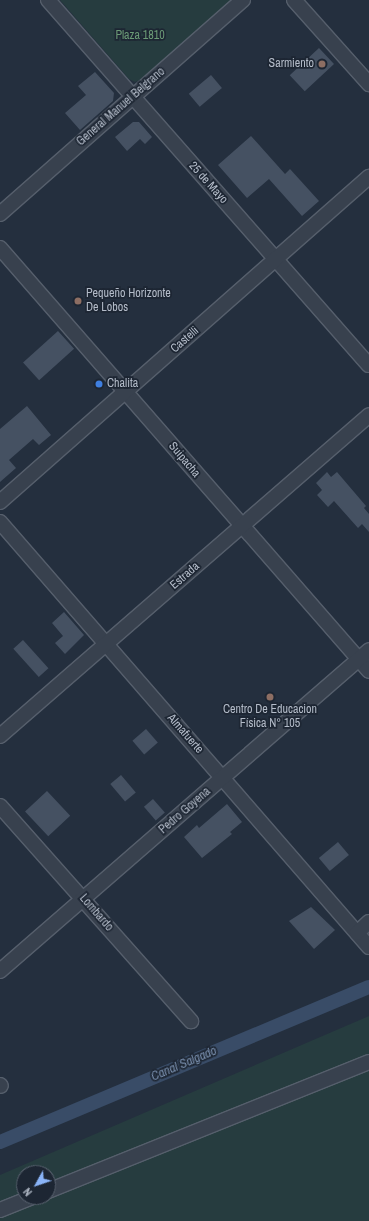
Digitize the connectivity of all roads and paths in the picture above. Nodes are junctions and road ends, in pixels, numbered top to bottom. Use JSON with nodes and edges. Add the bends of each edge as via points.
{"nodes":[{"id":1,"x":48,"y":0,"type":"edge"},
{"id":2,"x":243,"y":0,"type":"edge"},
{"id":3,"x":294,"y":0,"type":"edge"},
{"id":4,"x":369,"y":84,"type":"edge"},
{"id":5,"x":132,"y":97,"type":"junction"},
{"id":6,"x":369,"y":177,"type":"edge"},
{"id":7,"x":0,"y":214,"type":"edge"},
{"id":8,"x":0,"y":248,"type":"edge"},
{"id":9,"x":276,"y":260,"type":"junction"},
{"id":10,"x":369,"y":365,"type":"edge"},
{"id":11,"x":126,"y":392,"type":"junction"},
{"id":12,"x":369,"y":415,"type":"edge"},
{"id":13,"x":0,"y":502,"type":"edge"},
{"id":14,"x":0,"y":522,"type":"edge"},
{"id":15,"x":241,"y":527,"type":"junction"},
{"id":16,"x":106,"y":644,"type":"junction"},
{"id":17,"x":369,"y":650,"type":"edge"},
{"id":18,"x":358,"y":659,"type":"junction"},
{"id":19,"x":369,"y":671,"type":"edge"},
{"id":20,"x":0,"y":736,"type":"edge"},
{"id":21,"x":223,"y":777,"type":"junction"},
{"id":22,"x":0,"y":806,"type":"edge"},
{"id":23,"x":84,"y":898,"type":"junction"},
{"id":24,"x":369,"y":922,"type":"edge"},
{"id":25,"x":357,"y":933,"type":"junction"},
{"id":26,"x":369,"y":947,"type":"edge"},
{"id":27,"x":0,"y":971,"type":"edge"},
{"id":28,"x":191,"y":1021,"type":"dead end"},
{"id":29,"x":369,"y":1062,"type":"edge"},
{"id":30,"x":56,"y":1188,"type":"edge"},
{"id":31,"x":16,"y":1204,"type":"edge"},
{"id":32,"x":0,"y":1210,"type":"edge"}],
"edges":[{"from":1,"to":5,"type":"street","name":"25 de Mayo"},
{"from":2,"to":5,"type":"street","name":"General Manuel Belgrano"},
{"from":3,"to":4,"type":"street"},
{"from":5,"to":7,"type":"street","name":"General Manuel Belgrano"},
{"from":5,"to":9,"type":"street","name":"25 de Mayo"},
{"from":6,"to":9,"type":"street","name":"Castelli"},
{"from":8,"to":11,"type":"street","name":"Suipacha"},
{"from":9,"to":10,"type":"street","name":"25 de Mayo"},
{"from":9,"to":11,"type":"street","name":"Castelli"},
{"from":11,"to":13,"type":"street","name":"Castelli"},
{"from":11,"to":15,"type":"street","name":"Suipacha"},
{"from":12,"to":15,"type":"street","name":"Estrada"},
{"from":14,"to":16,"type":"street","name":"Almafuerte"},
{"from":15,"to":16,"type":"street","name":"Estrada"},
{"from":15,"to":18,"type":"street","name":"Suipacha"},
{"from":16,"to":20,"type":"street","name":"Estrada"},
{"from":16,"to":21,"type":"street","name":"Almafuerte"},
{"from":17,"to":18,"type":"street","name":"Pedro Goyena"},
{"from":18,"to":19,"type":"street","name":"Suipacha"},
{"from":18,"to":21,"type":"street","name":"Pedro Goyena"},
{"from":21,"to":23,"type":"street","name":"Pedro Goyena"},
{"from":21,"to":25,"type":"street","name":"Almafuerte"},
{"from":22,"to":23,"type":"street","name":"Lombardo"},
{"from":23,"to":27,"type":"street","name":"Pedro Goyena"},
{"from":23,"to":28,"type":"street","name":"Lombardo"},
{"from":24,"to":25,"type":"street"},
{"from":25,"to":26,"type":"street","name":"Almafuerte"},
{"from":29,"to":30,"type":"street"},
{"from":31,"to":32,"type":"street"}]}
